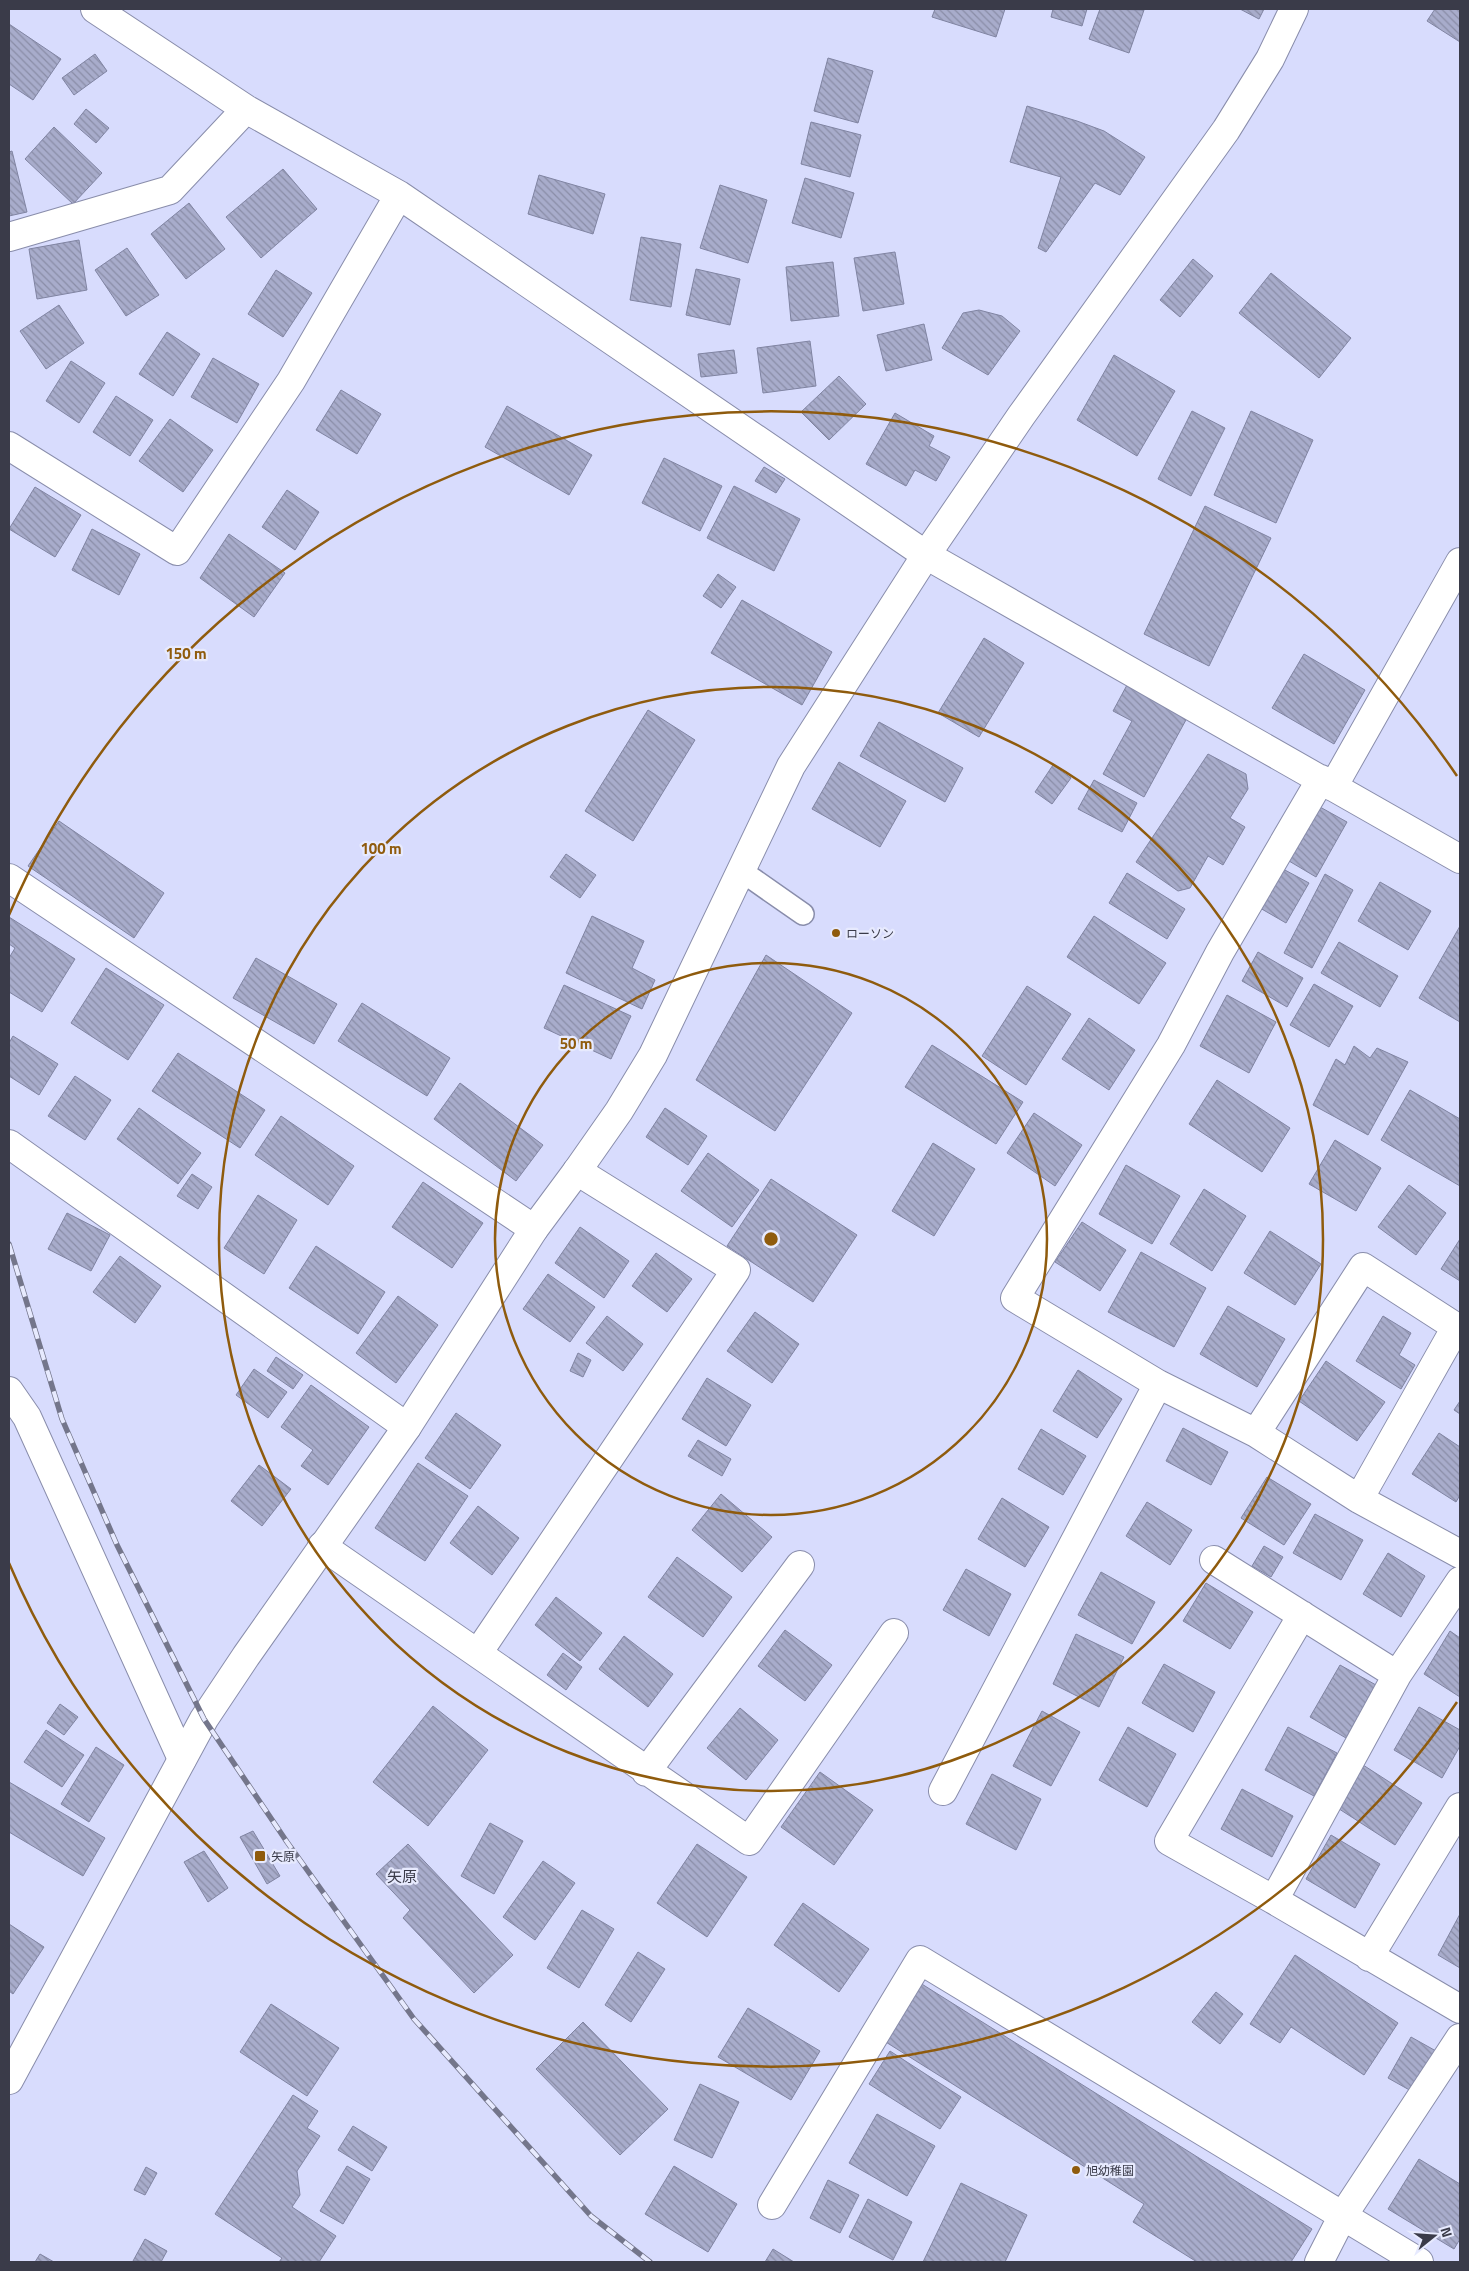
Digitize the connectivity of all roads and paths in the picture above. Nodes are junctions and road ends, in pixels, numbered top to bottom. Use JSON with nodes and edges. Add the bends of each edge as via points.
{"nodes":[{"id":1,"x":95,"y":9,"type":"edge"},
{"id":2,"x":1294,"y":9,"type":"edge"},
{"id":3,"x":246,"y":109,"type":"junction"},
{"id":4,"x":400,"y":195,"type":"junction"},
{"id":5,"x":9,"y":237,"type":"edge"},
{"id":6,"x":9,"y":446,"type":"edge"},
{"id":7,"x":926,"y":555,"type":"junction"},
{"id":8,"x":1460,"y":562,"type":"edge"},
{"id":9,"x":1327,"y":783,"type":"junction"},
{"id":10,"x":1460,"y":859,"type":"edge"},
{"id":11,"x":740,"y":870,"type":"junction"},
{"id":12,"x":9,"y":878,"type":"edge"},
{"id":13,"x":802,"y":914,"type":"dead end"},
{"id":14,"x":9,"y":1144,"type":"edge"},
{"id":15,"x":577,"y":1171,"type":"junction"},
{"id":16,"x":534,"y":1229,"type":"junction"},
{"id":17,"x":1158,"y":1384,"type":"junction"},
{"id":18,"x":9,"y":1391,"type":"edge"},
{"id":19,"x":407,"y":1427,"type":"junction"},
{"id":20,"x":1256,"y":1433,"type":"junction"},
{"id":21,"x":1359,"y":1500,"type":"junction"},
{"id":22,"x":322,"y":1546,"type":"junction"},
{"id":23,"x":1460,"y":1554,"type":"edge"},
{"id":24,"x":1214,"y":1560,"type":"dead end"},
{"id":25,"x":800,"y":1565,"type":"dead end"},
{"id":26,"x":1460,"y":1580,"type":"edge"},
{"id":27,"x":1302,"y":1615,"type":"junction"},
{"id":28,"x":894,"y":1633,"type":"dead end"},
{"id":29,"x":478,"y":1653,"type":"junction"},
{"id":30,"x":1397,"y":1675,"type":"junction"},
{"id":31,"x":182,"y":1759,"type":"junction"},
{"id":32,"x":646,"y":1772,"type":"junction"},
{"id":33,"x":943,"y":1791,"type":"dead end"},
{"id":34,"x":1460,"y":1807,"type":"edge"},
{"id":35,"x":1274,"y":1900,"type":"junction"},
{"id":36,"x":1369,"y":1957,"type":"junction"},
{"id":37,"x":1460,"y":2009,"type":"edge"},
{"id":38,"x":1456,"y":2055,"type":"edge"},
{"id":39,"x":9,"y":2080,"type":"edge"},
{"id":40,"x":772,"y":2205,"type":"dead end"},
{"id":41,"x":1342,"y":2217,"type":"junction"},
{"id":42,"x":1319,"y":2262,"type":"edge"},
{"id":43,"x":1419,"y":2262,"type":"edge"}],
"edges":[{"from":1,"to":3,"type":"street"},
{"from":2,"to":7,"type":"street","via":[[1270,59],[1226,130],[1119,277]]},
{"from":3,"to":4,"type":"street"},
{"from":3,"to":5,"type":"street","via":[[170,190]]},
{"from":4,"to":6,"type":"street","via":[[291,382],[177,551]]},
{"from":4,"to":7,"type":"street"},
{"from":7,"to":9,"type":"street"},
{"from":7,"to":11,"type":"street","via":[[791,766]]},
{"from":8,"to":9,"type":"street"},
{"from":9,"to":10,"type":"street"},
{"from":9,"to":17,"type":"street","via":[[1220,952],[1171,1045],[1015,1298]]},
{"from":11,"to":13,"type":"lane"},
{"from":11,"to":15,"type":"street","via":[[653,1055]]},
{"from":12,"to":16,"type":"street"},
{"from":14,"to":19,"type":"street"},
{"from":15,"to":16,"type":"street"},
{"from":15,"to":29,"type":"street","via":[[736,1270]]},
{"from":16,"to":19,"type":"street"},
{"from":17,"to":20,"type":"street"},
{"from":17,"to":33,"type":"street"},
{"from":18,"to":31,"type":"street","via":[[27,1417]]},
{"from":19,"to":22,"type":"street"},
{"from":20,"to":21,"type":"street"},
{"from":20,"to":21,"type":"street","via":[[1363,1267],[1456,1327]]},
{"from":21,"to":23,"type":"street"},
{"from":22,"to":29,"type":"street"},
{"from":22,"to":31,"type":"street","via":[[246,1656]]},
{"from":24,"to":27,"type":"street"},
{"from":25,"to":32,"type":"street"},
{"from":26,"to":30,"type":"street"},
{"from":27,"to":30,"type":"street"},
{"from":27,"to":35,"type":"street","via":[[1169,1841]]},
{"from":28,"to":32,"type":"street","via":[[749,1841]]},
{"from":29,"to":32,"type":"street"},
{"from":30,"to":35,"type":"street"},
{"from":31,"to":39,"type":"street"},
{"from":34,"to":36,"type":"street"},
{"from":35,"to":36,"type":"street"},
{"from":36,"to":37,"type":"street"},
{"from":38,"to":41,"type":"street"},
{"from":40,"to":41,"type":"street","via":[[920,1960]]},
{"from":41,"to":42,"type":"street"},
{"from":41,"to":43,"type":"street"}]}
